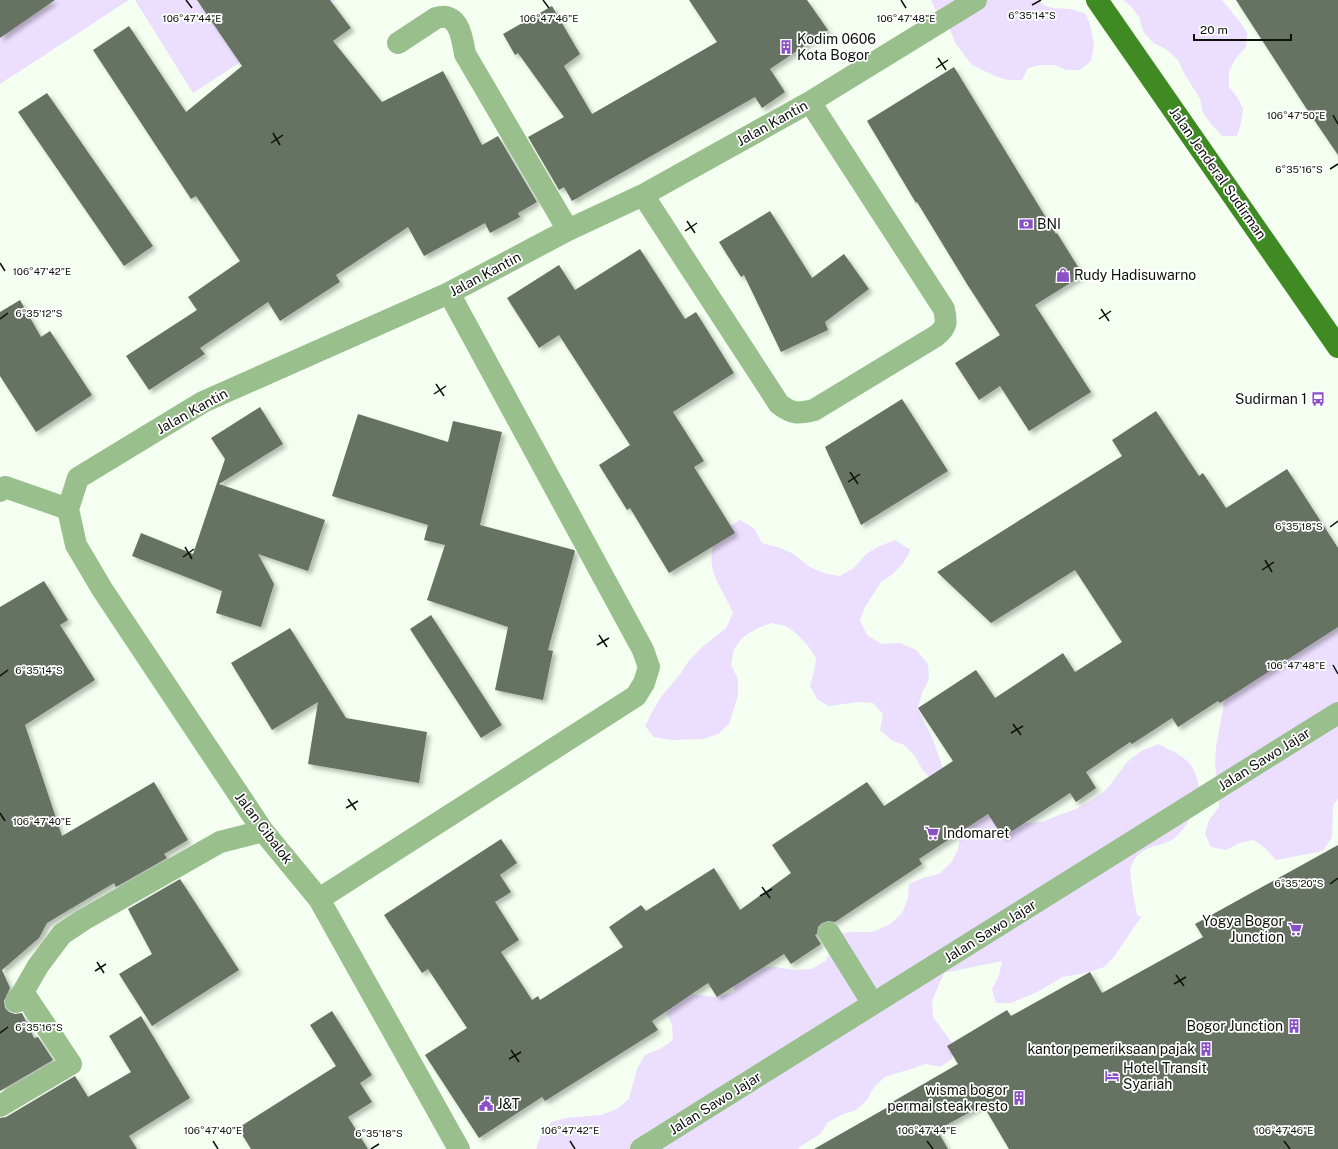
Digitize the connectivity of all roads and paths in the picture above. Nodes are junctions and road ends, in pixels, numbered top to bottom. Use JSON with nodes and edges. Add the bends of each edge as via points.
{"nodes":[{"id":1,"x":976,"y":0,"type":"edge"},
{"id":2,"x":1097,"y":0,"type":"edge"},
{"id":3,"x":398,"y":43,"type":"dead end"},
{"id":4,"x":810,"y":102,"type":"junction"},
{"id":5,"x":643,"y":195,"type":"junction"},
{"id":6,"x":568,"y":230,"type":"junction"},
{"id":7,"x":449,"y":293,"type":"junction"},
{"id":8,"x":1338,"y":347,"type":"edge"},
{"id":9,"x":2,"y":484,"type":"edge"},
{"id":10,"x":68,"y":509,"type":"junction"},
{"id":11,"x":1338,"y":713,"type":"edge"},
{"id":12,"x":263,"y":831,"type":"junction"},
{"id":13,"x":319,"y":898,"type":"junction"},
{"id":14,"x":829,"y":933,"type":"dead end"},
{"id":15,"x":873,"y":1004,"type":"junction"},
{"id":16,"x":0,"y":1106,"type":"edge"},
{"id":17,"x":459,"y":1149,"type":"edge"},
{"id":18,"x":641,"y":1149,"type":"edge"}],
"edges":[{"from":1,"to":4,"type":"street","name":"Jalan Kantin"},
{"from":2,"to":8,"type":"main road","name":"Jalan Jenderal Sudirman"},
{"from":3,"to":6,"type":"street","via":[[436,18],[443,16],[454,22],[460,30],[465,54],[472,67]]},
{"from":4,"to":5,"type":"street","name":"Jalan Kantin"},
{"from":4,"to":5,"type":"street","via":[[944,309],[947,320],[944,329],[936,336],[814,410],[802,414],[789,412],[779,404]]},
{"from":5,"to":6,"type":"street","name":"Jalan Kantin"},
{"from":6,"to":7,"type":"street","name":"Jalan Kantin"},
{"from":7,"to":10,"type":"street","name":"Jalan Kantin","via":[[203,402],[78,478]]},
{"from":7,"to":13,"type":"street","via":[[650,667],[636,696]]},
{"from":9,"to":10,"type":"street"},
{"from":10,"to":12,"type":"street","name":"Jalan Cibalok","via":[[76,545],[102,589]]},
{"from":11,"to":15,"type":"street","name":"Jalan Sawo Jajar"},
{"from":12,"to":13,"type":"street","name":"Jalan Cibalok"},
{"from":12,"to":16,"type":"street","via":[[220,842],[62,934],[38,966],[20,997],[71,1064]]},
{"from":13,"to":17,"type":"street","name":"Jalan Cibalok"},
{"from":14,"to":15,"type":"street"},
{"from":15,"to":18,"type":"street","name":"Jalan Sawo Jajar"}]}
